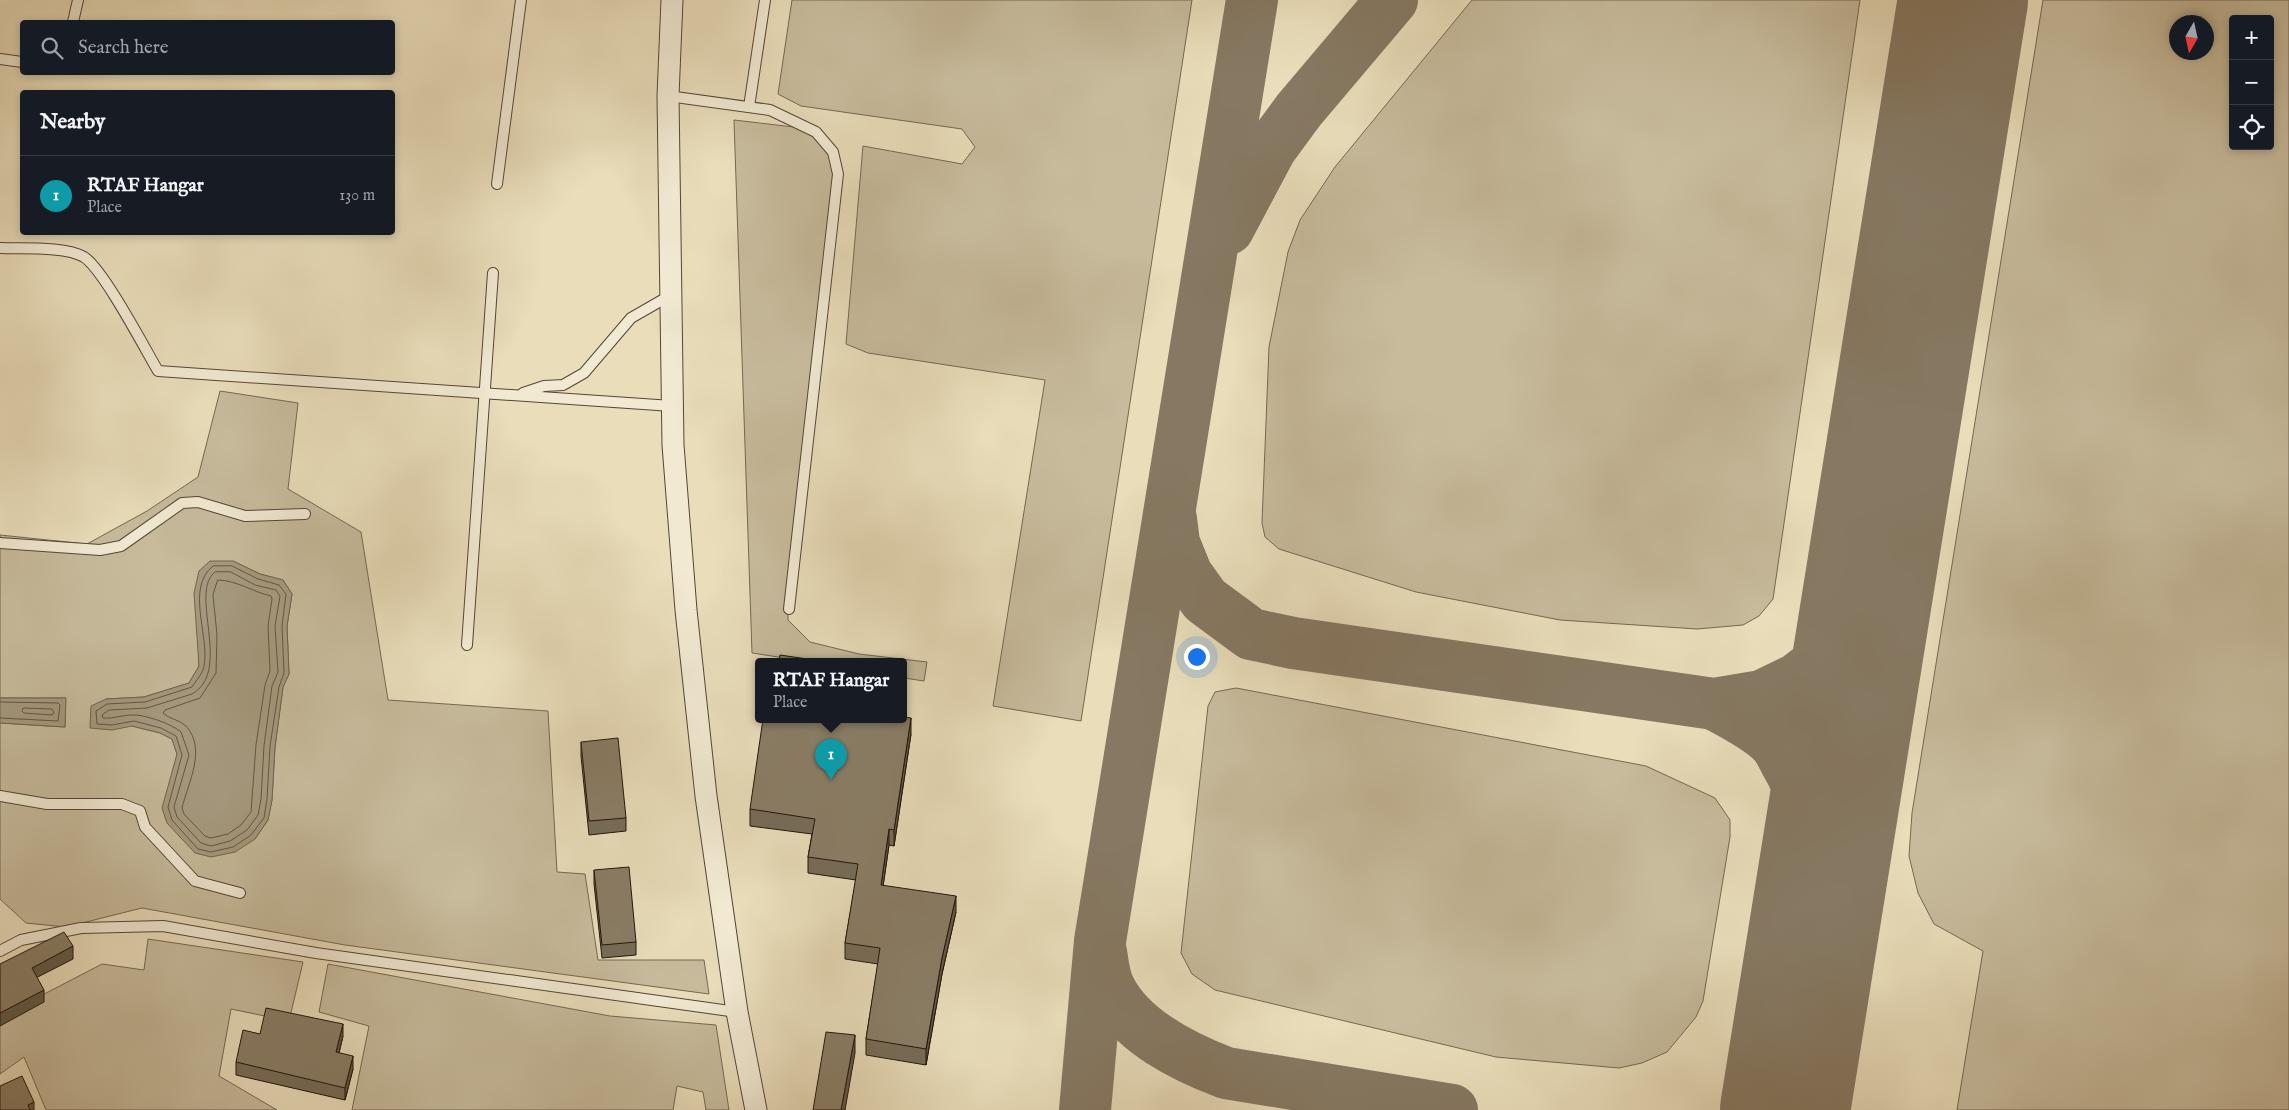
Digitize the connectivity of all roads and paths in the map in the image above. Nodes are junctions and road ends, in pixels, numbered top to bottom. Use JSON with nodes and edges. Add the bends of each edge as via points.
{"nodes":[{"id":1,"x":78,"y":0,"type":"edge"},
{"id":2,"x":521,"y":0,"type":"edge"},
{"id":3,"x":672,"y":0,"type":"edge"},
{"id":4,"x":765,"y":0,"type":"edge"},
{"id":5,"x":73,"y":20,"type":"edge"},
{"id":6,"x":0,"y":60,"type":"edge"},
{"id":7,"x":20,"y":62,"type":"edge"},
{"id":8,"x":668,"y":96,"type":"junction"},
{"id":9,"x":749,"y":107,"type":"junction"},
{"id":10,"x":497,"y":184,"type":"dead end"},
{"id":11,"x":0,"y":248,"type":"edge"},
{"id":12,"x":494,"y":273,"type":"dead end"},
{"id":13,"x":671,"y":295,"type":"junction"},
{"id":14,"x":485,"y":393,"type":"junction"},
{"id":15,"x":515,"y":395,"type":"junction"},
{"id":16,"x":672,"y":406,"type":"junction"},
{"id":17,"x":306,"y":514,"type":"dead end"},
{"id":18,"x":0,"y":543,"type":"edge"},
{"id":19,"x":789,"y":609,"type":"dead end"},
{"id":20,"x":467,"y":645,"type":"dead end"},
{"id":21,"x":0,"y":796,"type":"edge"},
{"id":22,"x":240,"y":893,"type":"dead end"},
{"id":23,"x":0,"y":951,"type":"edge"},
{"id":24,"x":737,"y":1012,"type":"junction"},
{"id":25,"x":756,"y":1110,"type":"edge"}],
"edges":[{"from":1,"to":5,"type":"lane"},
{"from":2,"to":10,"type":"lane"},
{"from":3,"to":8,"type":"street"},
{"from":4,"to":9,"type":"lane"},
{"from":6,"to":7,"type":"lane"},
{"from":8,"to":9,"type":"lane"},
{"from":8,"to":13,"type":"street"},
{"from":9,"to":19,"type":"lane","via":[[770,110],[816,132],[834,152],[838,174]]},
{"from":11,"to":14,"type":"lane","via":[[65,251],[84,257],[98,271],[158,371]]},
{"from":12,"to":14,"type":"lane"},
{"from":13,"to":15,"type":"lane","via":[[631,318],[584,373],[564,385],[544,386]]},
{"from":13,"to":16,"type":"street"},
{"from":14,"to":15,"type":"lane"},
{"from":14,"to":20,"type":"lane"},
{"from":15,"to":16,"type":"lane"},
{"from":16,"to":24,"type":"street","via":[[686,610],[706,796]]},
{"from":17,"to":18,"type":"lane","via":[[245,516],[198,502],[182,502],[121,546],[100,550]]},
{"from":21,"to":22,"type":"lane","via":[[47,804],[122,804],[140,811],[145,827],[195,881]]},
{"from":23,"to":24,"type":"lane","via":[[21,940],[81,928],[163,926],[316,953]]},
{"from":24,"to":25,"type":"street"}]}
